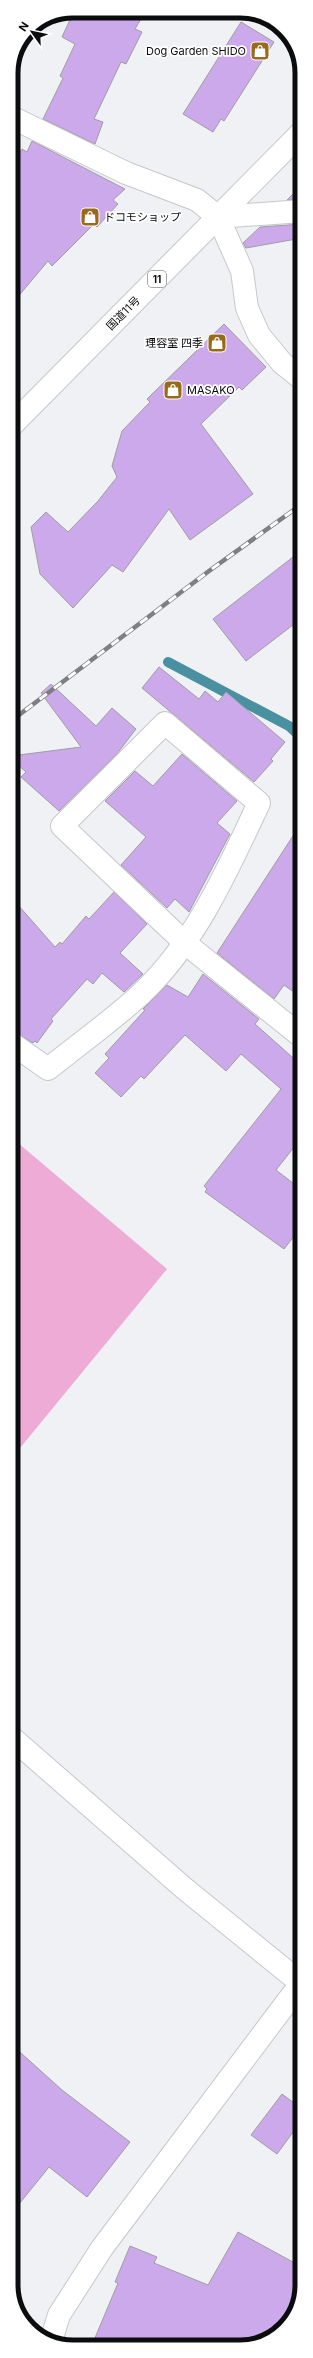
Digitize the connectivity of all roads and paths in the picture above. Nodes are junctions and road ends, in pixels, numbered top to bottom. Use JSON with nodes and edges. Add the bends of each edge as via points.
{"nodes":[{"id":1,"x":18,"y":120,"type":"edge"},
{"id":2,"x":295,"y":139,"type":"edge"},
{"id":3,"x":295,"y":212,"type":"edge"},
{"id":4,"x":218,"y":217,"type":"junction"},
{"id":5,"x":295,"y":373,"type":"edge"},
{"id":6,"x":18,"y":418,"type":"edge"},
{"id":7,"x":185,"y":943,"type":"junction"},
{"id":8,"x":295,"y":1031,"type":"edge"},
{"id":9,"x":18,"y":1048,"type":"edge"},
{"id":10,"x":18,"y":1743,"type":"edge"},
{"id":11,"x":295,"y":1977,"type":"edge"},
{"id":12,"x":295,"y":1992,"type":"edge"},
{"id":13,"x":52,"y":2336,"type":"edge"}],
"edges":[{"from":1,"to":4,"type":"main road","via":[[126,172],[197,200]]},
{"from":2,"to":4,"type":"main road","name":"国道11号","number":"11"},
{"from":3,"to":4,"type":"main road"},
{"from":4,"to":5,"type":"main road","via":[[242,271],[247,308],[259,335],[282,363]]},
{"from":4,"to":6,"type":"main road","name":"国道11号","number":"11"},
{"from":7,"to":7,"type":"main road","via":[[230,864],[259,803],[165,723],[62,826]]},
{"from":7,"to":8,"type":"main road"},
{"from":7,"to":9,"type":"main road","via":[[142,993],[48,1069]]},
{"from":10,"to":11,"type":"main road","via":[[185,1889]]},
{"from":12,"to":13,"type":"main road","via":[[102,2248],[59,2315]]}]}
